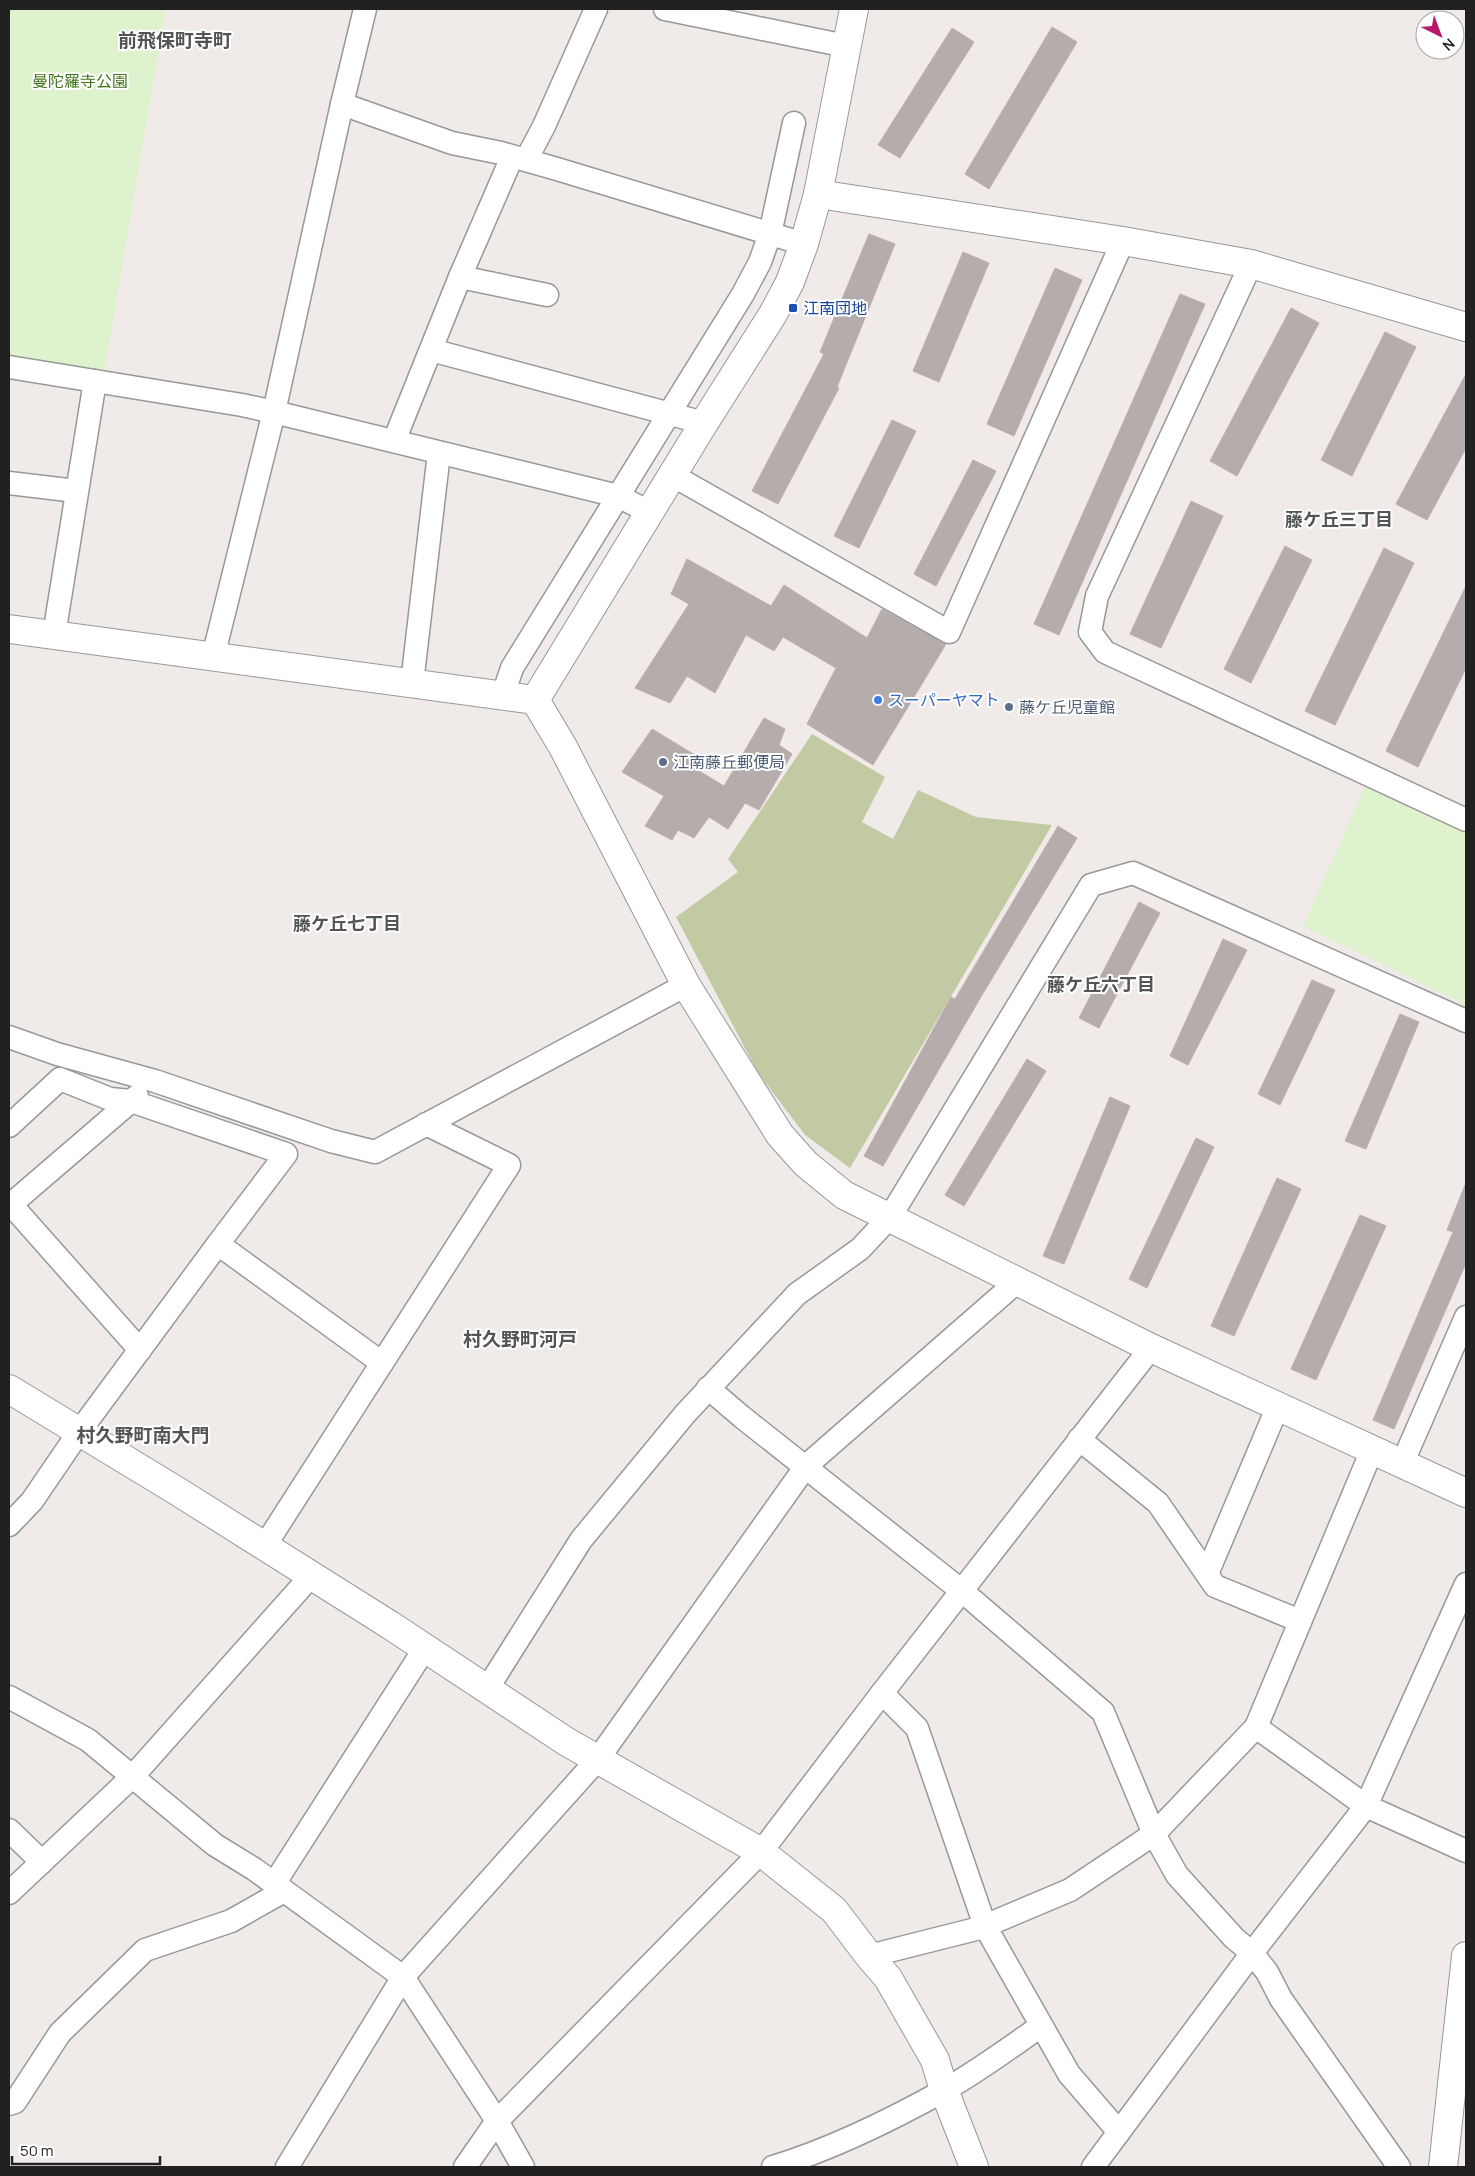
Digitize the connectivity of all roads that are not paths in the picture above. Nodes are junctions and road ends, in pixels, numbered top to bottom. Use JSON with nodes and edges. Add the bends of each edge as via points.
{"nodes":[{"id":1,"x":365,"y":9,"type":"edge"},
{"id":2,"x":596,"y":9,"type":"edge"},
{"id":3,"x":665,"y":9,"type":"edge"},
{"id":4,"x":854,"y":9,"type":"edge"},
{"id":5,"x":830,"y":43,"type":"junction"},
{"id":6,"x":342,"y":104,"type":"junction"},
{"id":7,"x":794,"y":123,"type":"dead end"},
{"id":8,"x":519,"y":158,"type":"junction"},
{"id":9,"x":818,"y":194,"type":"junction"},
{"id":10,"x":784,"y":238,"type":"junction"},
{"id":11,"x":1123,"y":241,"type":"junction"},
{"id":12,"x":1250,"y":264,"type":"junction"},
{"id":13,"x":460,"y":277,"type":"junction"},
{"id":14,"x":547,"y":295,"type":"dead end"},
{"id":15,"x":1466,"y":327,"type":"edge"},
{"id":16,"x":431,"y":350,"type":"junction"},
{"id":17,"x":9,"y":367,"type":"edge"},
{"id":18,"x":95,"y":381,"type":"junction"},
{"id":19,"x":274,"y":412,"type":"junction"},
{"id":20,"x":684,"y":417,"type":"junction"},
{"id":21,"x":394,"y":441,"type":"junction"},
{"id":22,"x":439,"y":453,"type":"junction"},
{"id":23,"x":672,"y":475,"type":"junction"},
{"id":24,"x":9,"y":483,"type":"edge"},
{"id":25,"x":76,"y":491,"type":"junction"},
{"id":26,"x":631,"y":503,"type":"junction"},
{"id":27,"x":9,"y":629,"type":"edge"},
{"id":28,"x":54,"y":635,"type":"junction"},
{"id":29,"x":213,"y":657,"type":"junction"},
{"id":30,"x":412,"y":683,"type":"junction"},
{"id":31,"x":503,"y":695,"type":"junction"},
{"id":32,"x":535,"y":700,"type":"junction"},
{"id":33,"x":1466,"y":820,"type":"edge"},
{"id":34,"x":686,"y":985,"type":"junction"},
{"id":35,"x":1466,"y":1021,"type":"edge"},
{"id":36,"x":9,"y":1037,"type":"edge"},
{"id":37,"x":155,"y":1081,"type":"junction"},
{"id":38,"x":131,"y":1101,"type":"junction"},
{"id":39,"x":426,"y":1124,"type":"junction"},
{"id":40,"x":9,"y":1126,"type":"edge"},
{"id":41,"x":12,"y":1202,"type":"edge"},
{"id":42,"x":890,"y":1217,"type":"junction"},
{"id":43,"x":218,"y":1244,"type":"junction"},
{"id":44,"x":1018,"y":1281,"type":"junction"},
{"id":45,"x":1466,"y":1317,"type":"edge"},
{"id":46,"x":1151,"y":1348,"type":"junction"},
{"id":47,"x":140,"y":1350,"type":"junction"},
{"id":48,"x":382,"y":1363,"type":"junction"},
{"id":49,"x":708,"y":1388,"type":"junction"},
{"id":50,"x":9,"y":1389,"type":"edge"},
{"id":51,"x":1278,"y":1406,"type":"junction"},
{"id":52,"x":80,"y":1432,"type":"junction"},
{"id":53,"x":1079,"y":1440,"type":"junction"},
{"id":54,"x":1372,"y":1450,"type":"junction"},
{"id":55,"x":1402,"y":1464,"type":"junction"},
{"id":56,"x":806,"y":1466,"type":"junction"},
{"id":57,"x":1466,"y":1493,"type":"edge"},
{"id":58,"x":9,"y":1525,"type":"edge"},
{"id":59,"x":264,"y":1546,"type":"junction"},
{"id":60,"x":1207,"y":1574,"type":"junction"},
{"id":61,"x":311,"y":1576,"type":"junction"},
{"id":62,"x":1466,"y":1584,"type":"edge"},
{"id":63,"x":962,"y":1591,"type":"junction"},
{"id":64,"x":1300,"y":1621,"type":"junction"},
{"id":65,"x":425,"y":1648,"type":"junction"},
{"id":66,"x":487,"y":1688,"type":"junction"},
{"id":67,"x":882,"y":1692,"type":"junction"},
{"id":68,"x":9,"y":1697,"type":"edge"},
{"id":69,"x":1256,"y":1727,"type":"junction"},
{"id":70,"x":598,"y":1759,"type":"junction"},
{"id":71,"x":133,"y":1776,"type":"junction"},
{"id":72,"x":1366,"y":1806,"type":"junction"},
{"id":73,"x":9,"y":1830,"type":"edge"},
{"id":74,"x":1154,"y":1834,"type":"junction"},
{"id":75,"x":1466,"y":1851,"type":"edge"},
{"id":76,"x":761,"y":1852,"type":"junction"},
{"id":77,"x":42,"y":1862,"type":"junction"},
{"id":78,"x":279,"y":1888,"type":"junction"},
{"id":79,"x":9,"y":1893,"type":"edge"},
{"id":80,"x":985,"y":1926,"type":"junction"},
{"id":81,"x":1252,"y":1954,"type":"junction"},
{"id":82,"x":869,"y":1956,"type":"junction"},
{"id":83,"x":1466,"y":1956,"type":"edge"},
{"id":84,"x":403,"y":1977,"type":"junction"},
{"id":85,"x":1041,"y":2026,"type":"junction"},
{"id":86,"x":944,"y":2090,"type":"junction"},
{"id":87,"x":9,"y":2104,"type":"edge"},
{"id":88,"x":497,"y":2121,"type":"junction"},
{"id":89,"x":1119,"y":2132,"type":"junction"},
{"id":90,"x":287,"y":2167,"type":"edge"},
{"id":91,"x":464,"y":2167,"type":"edge"},
{"id":92,"x":523,"y":2167,"type":"edge"},
{"id":93,"x":773,"y":2167,"type":"edge"},
{"id":94,"x":974,"y":2167,"type":"edge"},
{"id":95,"x":1093,"y":2167,"type":"edge"},
{"id":96,"x":1399,"y":2167,"type":"edge"},
{"id":97,"x":1443,"y":2167,"type":"edge"}],
"edges":[{"from":1,"to":6,"type":"street"},
{"from":2,"to":8,"type":"street","via":[[544,126]]},
{"from":3,"to":5,"type":"street"},
{"from":4,"to":5,"type":"street"},
{"from":5,"to":9,"type":"street"},
{"from":6,"to":8,"type":"street","via":[[452,143]]},
{"from":6,"to":19,"type":"street"},
{"from":7,"to":10,"type":"street"},
{"from":8,"to":10,"type":"street"},
{"from":8,"to":13,"type":"street"},
{"from":9,"to":10,"type":"street"},
{"from":9,"to":11,"type":"street"},
{"from":10,"to":20,"type":"street","via":[[760,262]]},
{"from":10,"to":20,"type":"street","via":[[790,282],[773,314]]},
{"from":11,"to":12,"type":"street"},
{"from":11,"to":23,"type":"street","via":[[949,632]]},
{"from":12,"to":15,"type":"street"},
{"from":12,"to":33,"type":"street","via":[[1096,596],[1090,632],[1105,652]]},
{"from":13,"to":14,"type":"street"},
{"from":13,"to":16,"type":"street"},
{"from":16,"to":20,"type":"street"},
{"from":16,"to":21,"type":"street"},
{"from":17,"to":18,"type":"street"},
{"from":18,"to":19,"type":"street"},
{"from":18,"to":25,"type":"street"},
{"from":19,"to":21,"type":"street"},
{"from":19,"to":29,"type":"street"},
{"from":20,"to":23,"type":"street"},
{"from":20,"to":26,"type":"street"},
{"from":21,"to":22,"type":"street"},
{"from":22,"to":26,"type":"street"},
{"from":22,"to":30,"type":"street"},
{"from":23,"to":26,"type":"street"},
{"from":24,"to":25,"type":"street"},
{"from":25,"to":28,"type":"street"},
{"from":26,"to":31,"type":"street","via":[[512,668]]},
{"from":26,"to":32,"type":"street"},
{"from":27,"to":28,"type":"street"},
{"from":28,"to":29,"type":"street"},
{"from":29,"to":30,"type":"street"},
{"from":30,"to":31,"type":"street"},
{"from":31,"to":32,"type":"street"},
{"from":32,"to":34,"type":"street","via":[[563,747]]},
{"from":34,"to":39,"type":"street"},
{"from":34,"to":42,"type":"street","via":[[780,1135],[806,1164],[844,1195]]},
{"from":35,"to":42,"type":"street","via":[[1133,873],[1107,879],[1091,885]]},
{"from":36,"to":37,"type":"street"},
{"from":37,"to":38,"type":"street"},
{"from":37,"to":39,"type":"street","via":[[331,1141],[375,1152]]},
{"from":38,"to":40,"type":"street","via":[[110,1100],[60,1079]]},
{"from":38,"to":41,"type":"street"},
{"from":38,"to":43,"type":"street","via":[[286,1154]]},
{"from":39,"to":48,"type":"street","via":[[510,1165]]},
{"from":41,"to":47,"type":"street"},
{"from":42,"to":44,"type":"street"},
{"from":42,"to":49,"type":"street","via":[[860,1249],[797,1294]]},
{"from":43,"to":47,"type":"street"},
{"from":43,"to":48,"type":"street"},
{"from":44,"to":46,"type":"street"},
{"from":44,"to":56,"type":"street"},
{"from":45,"to":55,"type":"street"},
{"from":46,"to":51,"type":"street"},
{"from":46,"to":53,"type":"street"},
{"from":47,"to":52,"type":"street"},
{"from":48,"to":59,"type":"street"},
{"from":49,"to":56,"type":"street"},
{"from":49,"to":66,"type":"street","via":[[580,1540]]},
{"from":50,"to":52,"type":"street"},
{"from":51,"to":54,"type":"street"},
{"from":51,"to":60,"type":"street"},
{"from":52,"to":58,"type":"street","via":[[32,1501]]},
{"from":52,"to":59,"type":"street"},
{"from":53,"to":60,"type":"street","via":[[1158,1503]]},
{"from":53,"to":63,"type":"street"},
{"from":54,"to":55,"type":"street"},
{"from":54,"to":64,"type":"street"},
{"from":55,"to":57,"type":"street"},
{"from":56,"to":63,"type":"street"},
{"from":56,"to":70,"type":"street"},
{"from":59,"to":61,"type":"street"},
{"from":60,"to":64,"type":"street","via":[[1215,1586]]},
{"from":61,"to":65,"type":"street"},
{"from":61,"to":71,"type":"street"},
{"from":62,"to":72,"type":"street"},
{"from":63,"to":67,"type":"street"},
{"from":63,"to":74,"type":"street","via":[[1103,1712]]},
{"from":64,"to":69,"type":"street"},
{"from":65,"to":66,"type":"street"},
{"from":65,"to":78,"type":"street"},
{"from":66,"to":70,"type":"street"},
{"from":67,"to":76,"type":"street"},
{"from":67,"to":80,"type":"street","via":[[917,1728]]},
{"from":68,"to":71,"type":"street","via":[[88,1740]]},
{"from":69,"to":72,"type":"street"},
{"from":69,"to":74,"type":"street"},
{"from":70,"to":76,"type":"street"},
{"from":70,"to":84,"type":"street"},
{"from":71,"to":77,"type":"street"},
{"from":71,"to":78,"type":"street","via":[[215,1844]]},
{"from":72,"to":75,"type":"street"},
{"from":72,"to":81,"type":"street"},
{"from":73,"to":77,"type":"street"},
{"from":74,"to":80,"type":"street","via":[[1070,1890]]},
{"from":74,"to":81,"type":"street","via":[[1177,1875]]},
{"from":76,"to":82,"type":"street","via":[[834,1910]]},
{"from":76,"to":88,"type":"street"},
{"from":77,"to":79,"type":"street"},
{"from":78,"to":84,"type":"street"},
{"from":78,"to":87,"type":"street","via":[[231,1921],[146,1950],[60,2033],[14,2102]]},
{"from":80,"to":82,"type":"street"},
{"from":80,"to":85,"type":"street"},
{"from":81,"to":89,"type":"street"},
{"from":81,"to":96,"type":"street"},
{"from":82,"to":86,"type":"street","via":[[888,1978],[935,2060]]},
{"from":83,"to":97,"type":"street"},
{"from":84,"to":88,"type":"street"},
{"from":84,"to":90,"type":"street"},
{"from":85,"to":86,"type":"street"},
{"from":85,"to":89,"type":"street","via":[[1069,2074]]},
{"from":86,"to":93,"type":"street","via":[[884,2121],[799,2159]]},
{"from":86,"to":94,"type":"street"},
{"from":88,"to":91,"type":"street"},
{"from":88,"to":92,"type":"street"},
{"from":89,"to":95,"type":"street"}]}
